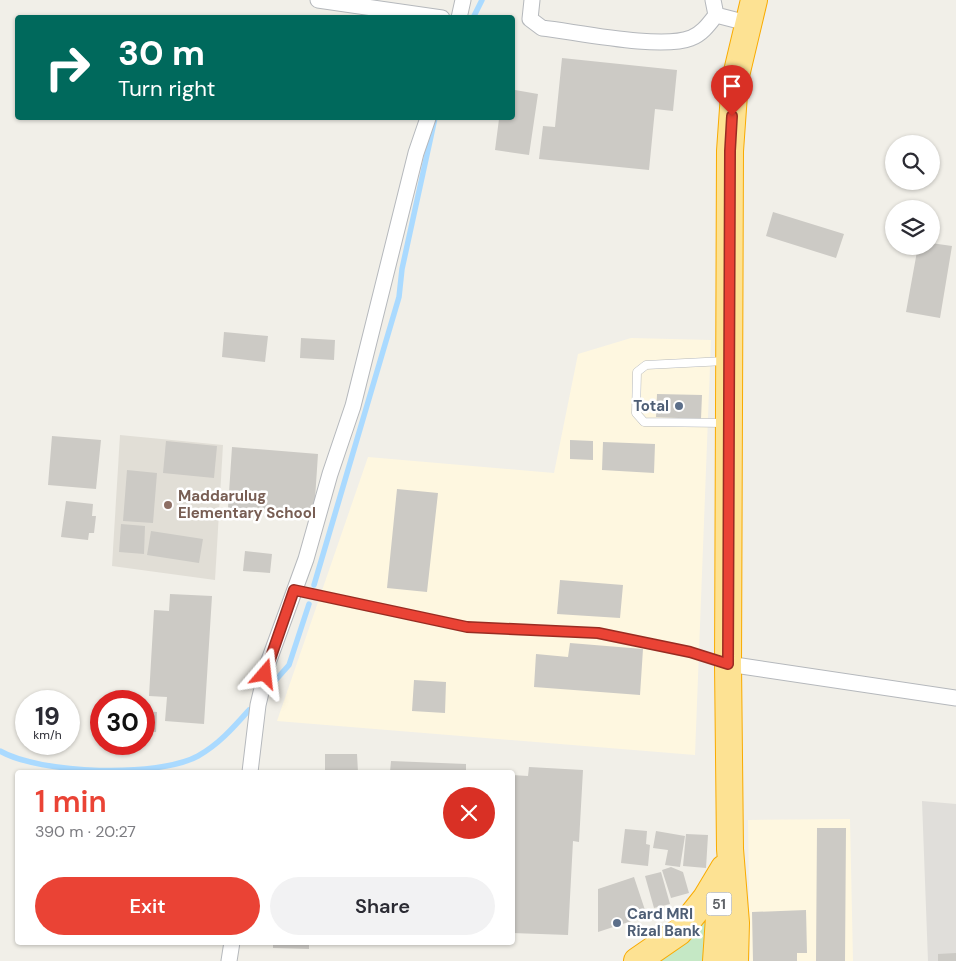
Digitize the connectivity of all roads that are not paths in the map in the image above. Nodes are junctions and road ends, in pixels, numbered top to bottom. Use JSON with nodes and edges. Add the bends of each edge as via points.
{"nodes":[{"id":1,"x":318,"y":0,"type":"edge"},
{"id":2,"x":463,"y":0,"type":"edge"},
{"id":3,"x":532,"y":0,"type":"edge"},
{"id":4,"x":714,"y":7,"type":"edge"},
{"id":5,"x":750,"y":11,"type":"edge"},
{"id":6,"x":421,"y":15,"type":"edge"},
{"id":7,"x":460,"y":15,"type":"edge"},
{"id":8,"x":427,"y":120,"type":"edge"},
{"id":9,"x":729,"y":361,"type":"junction"},
{"id":10,"x":729,"y":423,"type":"junction"},
{"id":11,"x":294,"y":590,"type":"junction"},
{"id":12,"x":728,"y":664,"type":"junction"},
{"id":13,"x":956,"y":698,"type":"edge"},
{"id":14,"x":250,"y":770,"type":"edge"},
{"id":15,"x":727,"y":858,"type":"junction"},
{"id":16,"x":232,"y":945,"type":"edge"},
{"id":17,"x":230,"y":961,"type":"edge"},
{"id":18,"x":637,"y":961,"type":"edge"},
{"id":19,"x":716,"y":961,"type":"edge"},
{"id":20,"x":735,"y":961,"type":"edge"}],
"edges":[{"from":1,"to":6,"type":"street"},
{"from":2,"to":7,"type":"street"},
{"from":3,"to":4,"type":"street","via":[[530,19],[542,28],[655,42],[691,38],[704,31]]},
{"from":4,"to":5,"type":"street"},
{"from":5,"to":9,"type":"highway","number":"51","via":[[735,80],[730,151]]},
{"from":8,"to":11,"type":"street","via":[[353,406]]},
{"from":9,"to":10,"type":"highway","number":"51"},
{"from":9,"to":10,"type":"lane","via":[[646,365],[637,372],[636,413],[644,422]]},
{"from":10,"to":12,"type":"highway","number":"51"},
{"from":11,"to":12,"type":"lane","via":[[467,627],[598,633],[682,650]]},
{"from":11,"to":14,"type":"street","via":[[262,685]]},
{"from":12,"to":13,"type":"street"},
{"from":12,"to":15,"type":"highway","number":"51"},
{"from":15,"to":18,"type":"highway","via":[[706,898],[679,932]]},
{"from":15,"to":19,"type":"highway","number":"51","via":[[718,913]]},
{"from":15,"to":20,"type":"highway","number":"51","via":[[736,923]]},
{"from":16,"to":17,"type":"street"}]}
